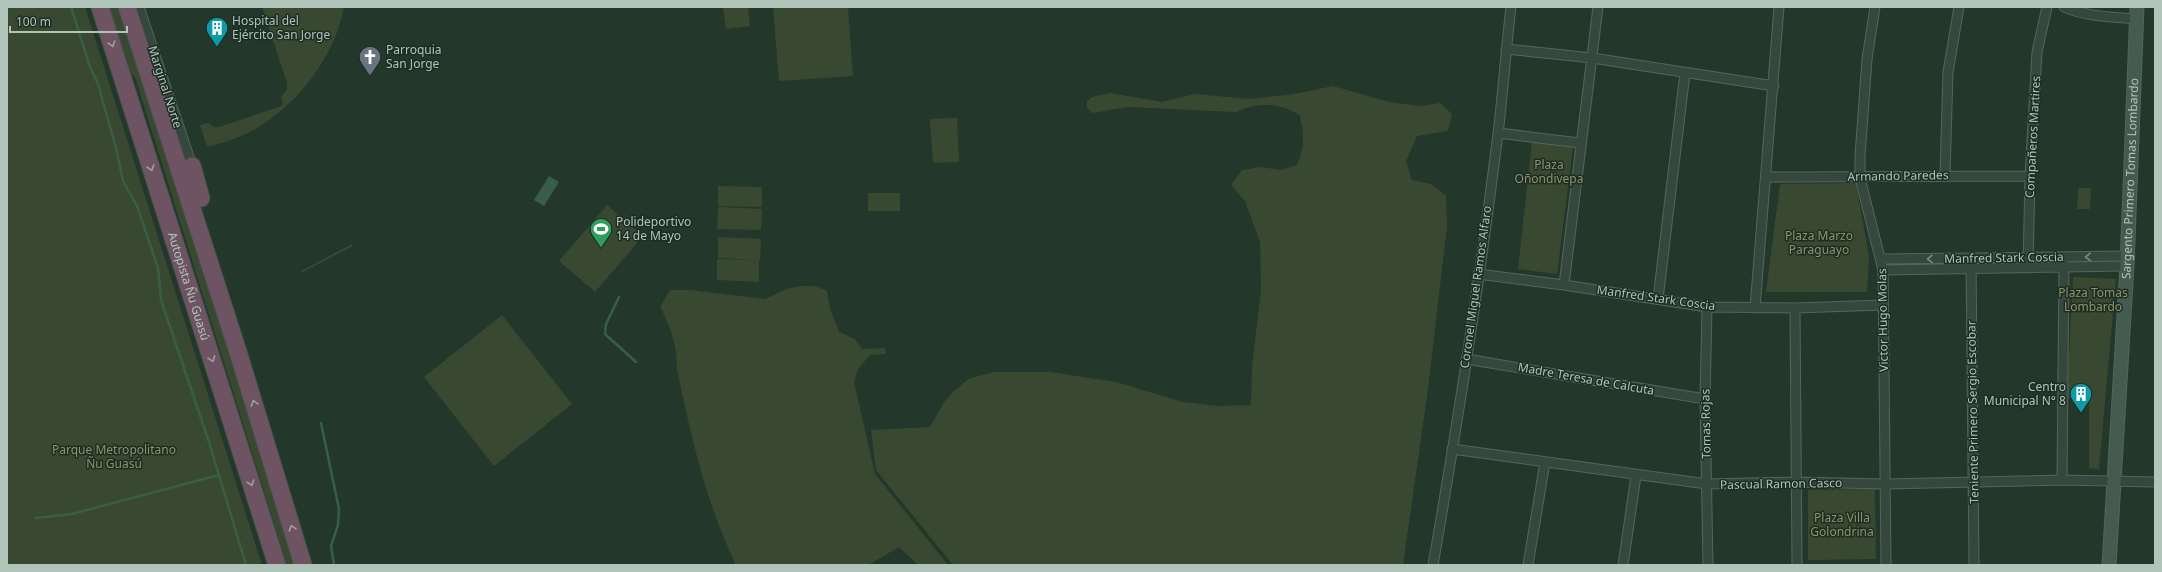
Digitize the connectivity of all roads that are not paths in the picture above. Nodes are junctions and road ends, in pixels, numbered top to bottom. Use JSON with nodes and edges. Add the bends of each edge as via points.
{"nodes":[{"id":1,"x":100,"y":7,"type":"edge"},
{"id":2,"x":127,"y":7,"type":"edge"},
{"id":3,"x":139,"y":7,"type":"edge"},
{"id":4,"x":1511,"y":7,"type":"edge"},
{"id":5,"x":1598,"y":7,"type":"edge"},
{"id":6,"x":1779,"y":7,"type":"edge"},
{"id":7,"x":1875,"y":7,"type":"edge"},
{"id":8,"x":1959,"y":7,"type":"edge"},
{"id":9,"x":2047,"y":7,"type":"edge"},
{"id":10,"x":2064,"y":7,"type":"edge"},
{"id":11,"x":2137,"y":13,"type":"edge"},
{"id":12,"x":1506,"y":49,"type":"junction"},
{"id":13,"x":1592,"y":58,"type":"junction"},
{"id":14,"x":1685,"y":72,"type":"junction"},
{"id":15,"x":1774,"y":86,"type":"junction"},
{"id":16,"x":1498,"y":133,"type":"junction"},
{"id":17,"x":1580,"y":144,"type":"junction"},
{"id":18,"x":192,"y":166,"type":"joint"},
{"id":19,"x":1945,"y":175,"type":"junction"},
{"id":20,"x":2030,"y":176,"type":"junction"},
{"id":21,"x":1766,"y":177,"type":"junction"},
{"id":22,"x":1860,"y":178,"type":"junction"},
{"id":23,"x":2064,"y":257,"type":"junction"},
{"id":24,"x":1971,"y":258,"type":"junction"},
{"id":25,"x":2028,"y":258,"type":"junction"},
{"id":26,"x":1881,"y":259,"type":"junction"},
{"id":27,"x":2127,"y":261,"type":"junction"},
{"id":28,"x":1971,"y":268,"type":"junction"},
{"id":29,"x":2028,"y":268,"type":"junction"},
{"id":30,"x":2064,"y":268,"type":"junction"},
{"id":31,"x":1883,"y":270,"type":"junction"},
{"id":32,"x":1478,"y":274,"type":"junction"},
{"id":33,"x":1564,"y":285,"type":"junction"},
{"id":34,"x":1658,"y":299,"type":"junction"},
{"id":35,"x":1883,"y":305,"type":"junction"},
{"id":36,"x":1707,"y":307,"type":"junction"},
{"id":37,"x":1755,"y":308,"type":"junction"},
{"id":38,"x":1795,"y":308,"type":"junction"},
{"id":39,"x":238,"y":352,"type":"junction"},
{"id":40,"x":1466,"y":359,"type":"junction"},
{"id":41,"x":1705,"y":399,"type":"junction"},
{"id":42,"x":1452,"y":449,"type":"junction"},
{"id":43,"x":1545,"y":462,"type":"junction"},
{"id":44,"x":1636,"y":476,"type":"junction"},
{"id":45,"x":2062,"y":480,"type":"junction"},
{"id":46,"x":2113,"y":480,"type":"junction"},
{"id":47,"x":1974,"y":481,"type":"junction"},
{"id":48,"x":1796,"y":482,"type":"junction"},
{"id":49,"x":2155,"y":482,"type":"edge"},
{"id":50,"x":1707,"y":484,"type":"junction"},
{"id":51,"x":1885,"y":484,"type":"junction"},
{"id":52,"x":277,"y":565,"type":"edge"},
{"id":53,"x":303,"y":565,"type":"edge"},
{"id":54,"x":1433,"y":565,"type":"edge"},
{"id":55,"x":1528,"y":565,"type":"edge"},
{"id":56,"x":1623,"y":565,"type":"edge"},
{"id":57,"x":1708,"y":565,"type":"edge"},
{"id":58,"x":1797,"y":565,"type":"edge"},
{"id":59,"x":1886,"y":565,"type":"edge"},
{"id":60,"x":1974,"y":565,"type":"edge"},
{"id":61,"x":2109,"y":565,"type":"edge"}],
"edges":[{"from":1,"to":52,"type":"highway","name":"Autopista Ñu Guasú","one_way":true},
{"from":2,"to":39,"type":"highway"},
{"from":3,"to":18,"type":"street","name":"Marginal Norte"},
{"from":4,"to":12,"type":"street","name":"Coronel Miguel Ramos Alfaro"},
{"from":5,"to":13,"type":"street"},
{"from":6,"to":15,"type":"street"},
{"from":7,"to":22,"type":"street","name":"Victor Hugo Molas","via":[[1867,59]]},
{"from":8,"to":19,"type":"street","via":[[1948,72]]},
{"from":9,"to":20,"type":"street","name":"Compañeros Martires","via":[[2037,52]]},
{"from":10,"to":11,"type":"street","via":[[2102,17]]},
{"from":11,"to":27,"type":"street","name":"Sargento Primero Tomas Lombardo"},
{"from":12,"to":13,"type":"street"},
{"from":12,"to":16,"type":"street","name":"Coronel Miguel Ramos Alfaro"},
{"from":13,"to":14,"type":"street"},
{"from":13,"to":17,"type":"street"},
{"from":14,"to":15,"type":"street"},
{"from":14,"to":34,"type":"street"},
{"from":15,"to":21,"type":"street"},
{"from":16,"to":17,"type":"street"},
{"from":16,"to":32,"type":"street","name":"Coronel Miguel Ramos Alfaro"},
{"from":17,"to":33,"type":"street"},
{"from":18,"to":39,"type":"highway","via":[[231,299]]},
{"from":19,"to":20,"type":"street","name":"Armando Paredes"},
{"from":19,"to":22,"type":"street","name":"Armando Paredes"},
{"from":20,"to":25,"type":"street","name":"Compañeros Martires"},
{"from":21,"to":22,"type":"street","name":"Armando Paredes"},
{"from":21,"to":37,"type":"street"},
{"from":22,"to":26,"type":"street","name":"Victor Hugo Molas"},
{"from":23,"to":25,"type":"street","name":"Manfred Stark Coscia"},
{"from":27,"to":23,"type":"street","name":"Manfred Stark Coscia","one_way":true},
{"from":23,"to":30,"type":"street"},
{"from":24,"to":25,"type":"street","name":"Manfred Stark Coscia"},
{"from":24,"to":26,"type":"street","name":"Manfred Stark Coscia","one_way":true},
{"from":24,"to":28,"type":"street","name":"Teniente Primero Sergio Escobar"},
{"from":25,"to":29,"type":"street","name":"Compañeros Martires"},
{"from":26,"to":31,"type":"street","name":"Victor Hugo Molas"},
{"from":27,"to":30,"type":"street","name":"Manfred Stark Coscia"},
{"from":27,"to":46,"type":"street","name":"Sargento Primero Tomas Lombardo"},
{"from":28,"to":29,"type":"street","name":"Manfred Stark Coscia"},
{"from":28,"to":31,"type":"street","name":"Manfred Stark Coscia"},
{"from":28,"to":47,"type":"street","name":"Teniente Primero Sergio Escobar"},
{"from":29,"to":30,"type":"street","name":"Manfred Stark Coscia"},
{"from":30,"to":45,"type":"street"},
{"from":31,"to":35,"type":"street","name":"Victor Hugo Molas"},
{"from":32,"to":33,"type":"street","name":"Manfred Stark Coscia"},
{"from":32,"to":40,"type":"street","name":"Coronel Miguel Ramos Alfaro"},
{"from":33,"to":34,"type":"street","name":"Manfred Stark Coscia"},
{"from":34,"to":36,"type":"street","name":"Manfred Stark Coscia"},
{"from":35,"to":38,"type":"street","name":"Manfred Stark Coscia"},
{"from":35,"to":51,"type":"street","name":"Victor Hugo Molas"},
{"from":36,"to":37,"type":"street","name":"Manfred Stark Coscia"},
{"from":36,"to":41,"type":"street","name":"Tomas Rojas"},
{"from":37,"to":38,"type":"street","name":"Manfred Stark Coscia"},
{"from":38,"to":48,"type":"street"},
{"from":53,"to":39,"type":"highway","one_way":true},
{"from":40,"to":41,"type":"street","name":"Madre Teresa de Calcuta"},
{"from":40,"to":42,"type":"street","name":"Coronel Miguel Ramos Alfaro"},
{"from":41,"to":50,"type":"street","name":"Tomas Rojas"},
{"from":42,"to":43,"type":"street","name":"Pascual Ramon Casco"},
{"from":42,"to":54,"type":"street","name":"Coronel Miguel Ramos Alfaro"},
{"from":43,"to":44,"type":"street","name":"Pascual Ramon Casco"},
{"from":43,"to":55,"type":"street"},
{"from":44,"to":50,"type":"street","name":"Pascual Ramon Casco"},
{"from":44,"to":56,"type":"street"},
{"from":45,"to":46,"type":"street","name":"Pascual Ramon Casco"},
{"from":45,"to":47,"type":"street","name":"Pascual Ramon Casco"},
{"from":46,"to":49,"type":"street","name":"Pascual Ramon Casco"},
{"from":46,"to":61,"type":"street","name":"Sargento Primero Tomas Lombardo"},
{"from":47,"to":51,"type":"street","name":"Pascual Ramon Casco"},
{"from":47,"to":60,"type":"street","name":"Teniente Primero Sergio Escobar"},
{"from":48,"to":50,"type":"street","name":"Pascual Ramon Casco"},
{"from":48,"to":51,"type":"street","name":"Pascual Ramon Casco"},
{"from":48,"to":58,"type":"street"},
{"from":50,"to":57,"type":"street","name":"Tomas Rojas"},
{"from":51,"to":59,"type":"street","name":"Victor Hugo Molas"}]}
